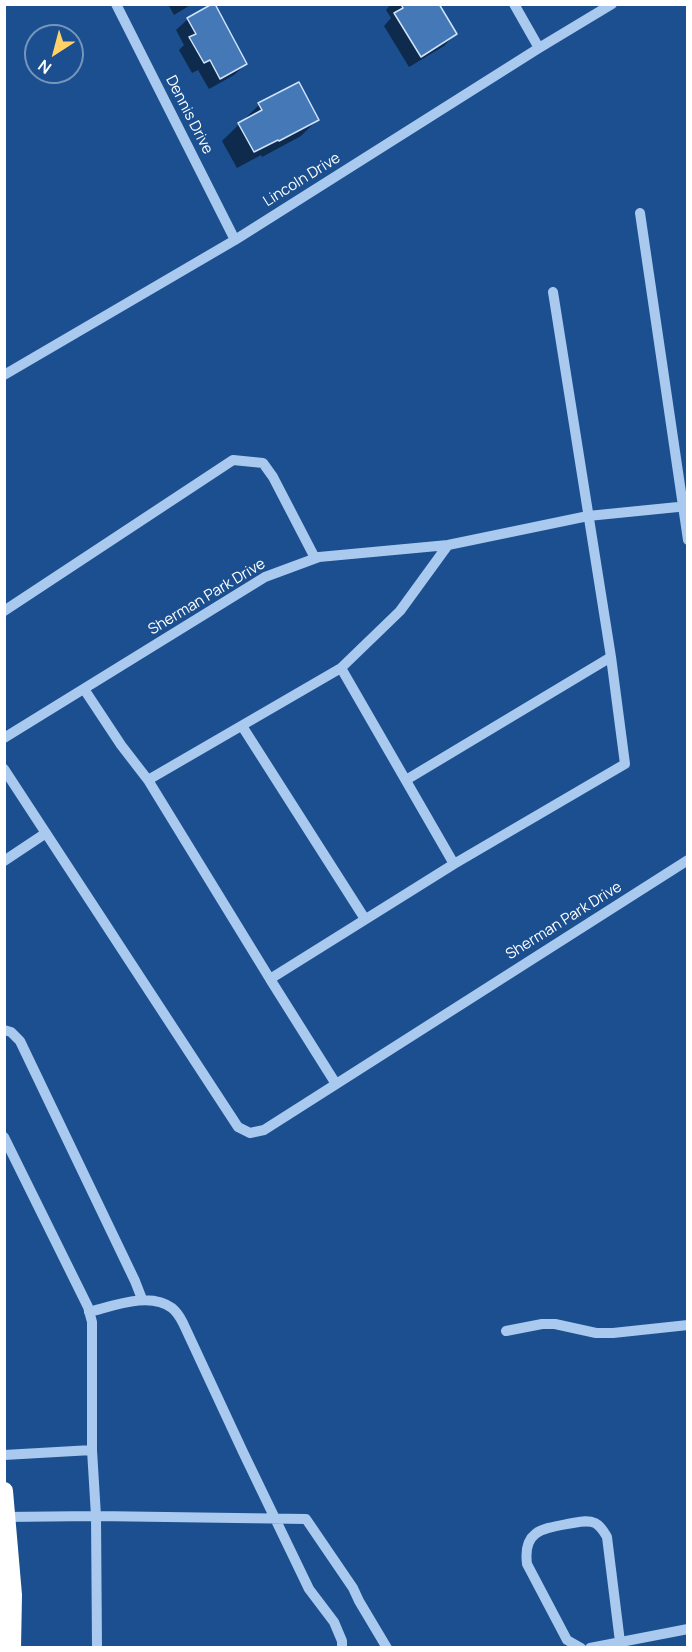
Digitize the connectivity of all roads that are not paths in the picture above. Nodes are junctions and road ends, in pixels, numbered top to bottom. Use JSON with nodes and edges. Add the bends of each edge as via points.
{"nodes":[{"id":1,"x":116,"y":4,"type":"edge"},
{"id":2,"x":514,"y":4,"type":"edge"},
{"id":3,"x":612,"y":4,"type":"edge"},
{"id":4,"x":539,"y":48,"type":"junction"},
{"id":5,"x":640,"y":213,"type":"dead end"},
{"id":6,"x":235,"y":240,"type":"junction"},
{"id":7,"x":553,"y":292,"type":"dead end"},
{"id":8,"x":4,"y":375,"type":"edge"},
{"id":9,"x":686,"y":506,"type":"edge"},
{"id":10,"x":588,"y":516,"type":"junction"},
{"id":11,"x":687,"y":540,"type":"edge"},
{"id":12,"x":448,"y":545,"type":"junction"},
{"id":13,"x":315,"y":558,"type":"junction"},
{"id":14,"x":4,"y":611,"type":"edge"},
{"id":15,"x":611,"y":657,"type":"junction"},
{"id":16,"x":341,"y":668,"type":"junction"},
{"id":17,"x":84,"y":689,"type":"junction"},
{"id":18,"x":242,"y":726,"type":"junction"},
{"id":19,"x":4,"y":738,"type":"edge"},
{"id":20,"x":4,"y":769,"type":"edge"},
{"id":21,"x":148,"y":780,"type":"junction"},
{"id":22,"x":406,"y":780,"type":"junction"},
{"id":23,"x":46,"y":832,"type":"junction"},
{"id":24,"x":687,"y":860,"type":"edge"},
{"id":25,"x":4,"y":861,"type":"edge"},
{"id":26,"x":454,"y":864,"type":"junction"},
{"id":27,"x":365,"y":919,"type":"junction"},
{"id":28,"x":270,"y":979,"type":"junction"},
{"id":29,"x":4,"y":1030,"type":"edge"},
{"id":30,"x":336,"y":1084,"type":"junction"},
{"id":31,"x":4,"y":1137,"type":"edge"},
{"id":32,"x":142,"y":1299,"type":"junction"},
{"id":33,"x":89,"y":1312,"type":"junction"},
{"id":34,"x":687,"y":1325,"type":"edge"},
{"id":35,"x":506,"y":1330,"type":"dead end"},
{"id":36,"x":92,"y":1450,"type":"junction"},
{"id":37,"x":4,"y":1455,"type":"edge"},
{"id":38,"x":4,"y":1491,"type":"edge"},
{"id":39,"x":96,"y":1516,"type":"junction"},
{"id":40,"x":6,"y":1517,"type":"edge"},
{"id":41,"x":275,"y":1518,"type":"junction"},
{"id":42,"x":687,"y":1629,"type":"edge"},
{"id":43,"x":620,"y":1642,"type":"junction"},
{"id":44,"x":12,"y":1647,"type":"edge"},
{"id":45,"x":97,"y":1647,"type":"edge"},
{"id":46,"x":342,"y":1647,"type":"edge"},
{"id":47,"x":387,"y":1647,"type":"edge"},
{"id":48,"x":581,"y":1647,"type":"edge"},
{"id":49,"x":590,"y":1647,"type":"edge"}],
"edges":[{"from":1,"to":6,"type":"street","name":"Dennis Drive"},
{"from":2,"to":4,"type":"street"},
{"from":3,"to":4,"type":"street","name":"Lincoln Drive"},
{"from":4,"to":6,"type":"street","name":"Lincoln Drive"},
{"from":5,"to":9,"type":"street"},
{"from":6,"to":8,"type":"street","name":"Lincoln Drive"},
{"from":7,"to":10,"type":"street"},
{"from":9,"to":10,"type":"street","name":"Sherman Park Drive"},
{"from":9,"to":11,"type":"street"},
{"from":10,"to":12,"type":"street","name":"Sherman Park Drive"},
{"from":10,"to":15,"type":"street"},
{"from":12,"to":13,"type":"street","name":"Sherman Park Drive"},
{"from":12,"to":16,"type":"street","via":[[400,611]]},
{"from":13,"to":14,"type":"street","via":[[263,463],[233,460]]},
{"from":13,"to":17,"type":"street","name":"Sherman Park Drive","via":[[265,577]]},
{"from":15,"to":22,"type":"street"},
{"from":15,"to":26,"type":"street","via":[[625,764]]},
{"from":16,"to":18,"type":"street"},
{"from":16,"to":22,"type":"street"},
{"from":17,"to":19,"type":"street","name":"Sherman Park Drive"},
{"from":17,"to":21,"type":"street"},
{"from":18,"to":21,"type":"street"},
{"from":18,"to":27,"type":"street"},
{"from":20,"to":23,"type":"street","name":"Sherman Park Drive"},
{"from":21,"to":28,"type":"street"},
{"from":22,"to":26,"type":"street"},
{"from":23,"to":25,"type":"street"},
{"from":23,"to":30,"type":"street","name":"Sherman Park Drive","via":[[238,1127],[250,1133],[264,1130]]},
{"from":24,"to":30,"type":"street","name":"Sherman Park Drive"},
{"from":26,"to":27,"type":"street"},
{"from":27,"to":28,"type":"street"},
{"from":28,"to":30,"type":"street"},
{"from":29,"to":32,"type":"street","via":[[20,1041]]},
{"from":31,"to":33,"type":"street"},
{"from":32,"to":33,"type":"street"},
{"from":32,"to":41,"type":"street","via":[[170,1306],[183,1323]]},
{"from":33,"to":36,"type":"street"},
{"from":34,"to":35,"type":"street","via":[[613,1333],[555,1324]]},
{"from":36,"to":37,"type":"street"},
{"from":36,"to":39,"type":"street"},
{"from":38,"to":40,"type":"highway"},
{"from":39,"to":40,"type":"street"},
{"from":39,"to":41,"type":"street"},
{"from":39,"to":45,"type":"street"},
{"from":40,"to":44,"type":"highway","via":[[13,1594]]},
{"from":41,"to":46,"type":"street","via":[[309,1589],[334,1622]]},
{"from":41,"to":47,"type":"street","via":[[306,1519]]},
{"from":42,"to":43,"type":"street"},
{"from":43,"to":48,"type":"street","via":[[607,1537],[594,1522],[587,1521],[536,1532],[525,1552],[527,1564],[567,1640]]},
{"from":43,"to":49,"type":"street"}]}
